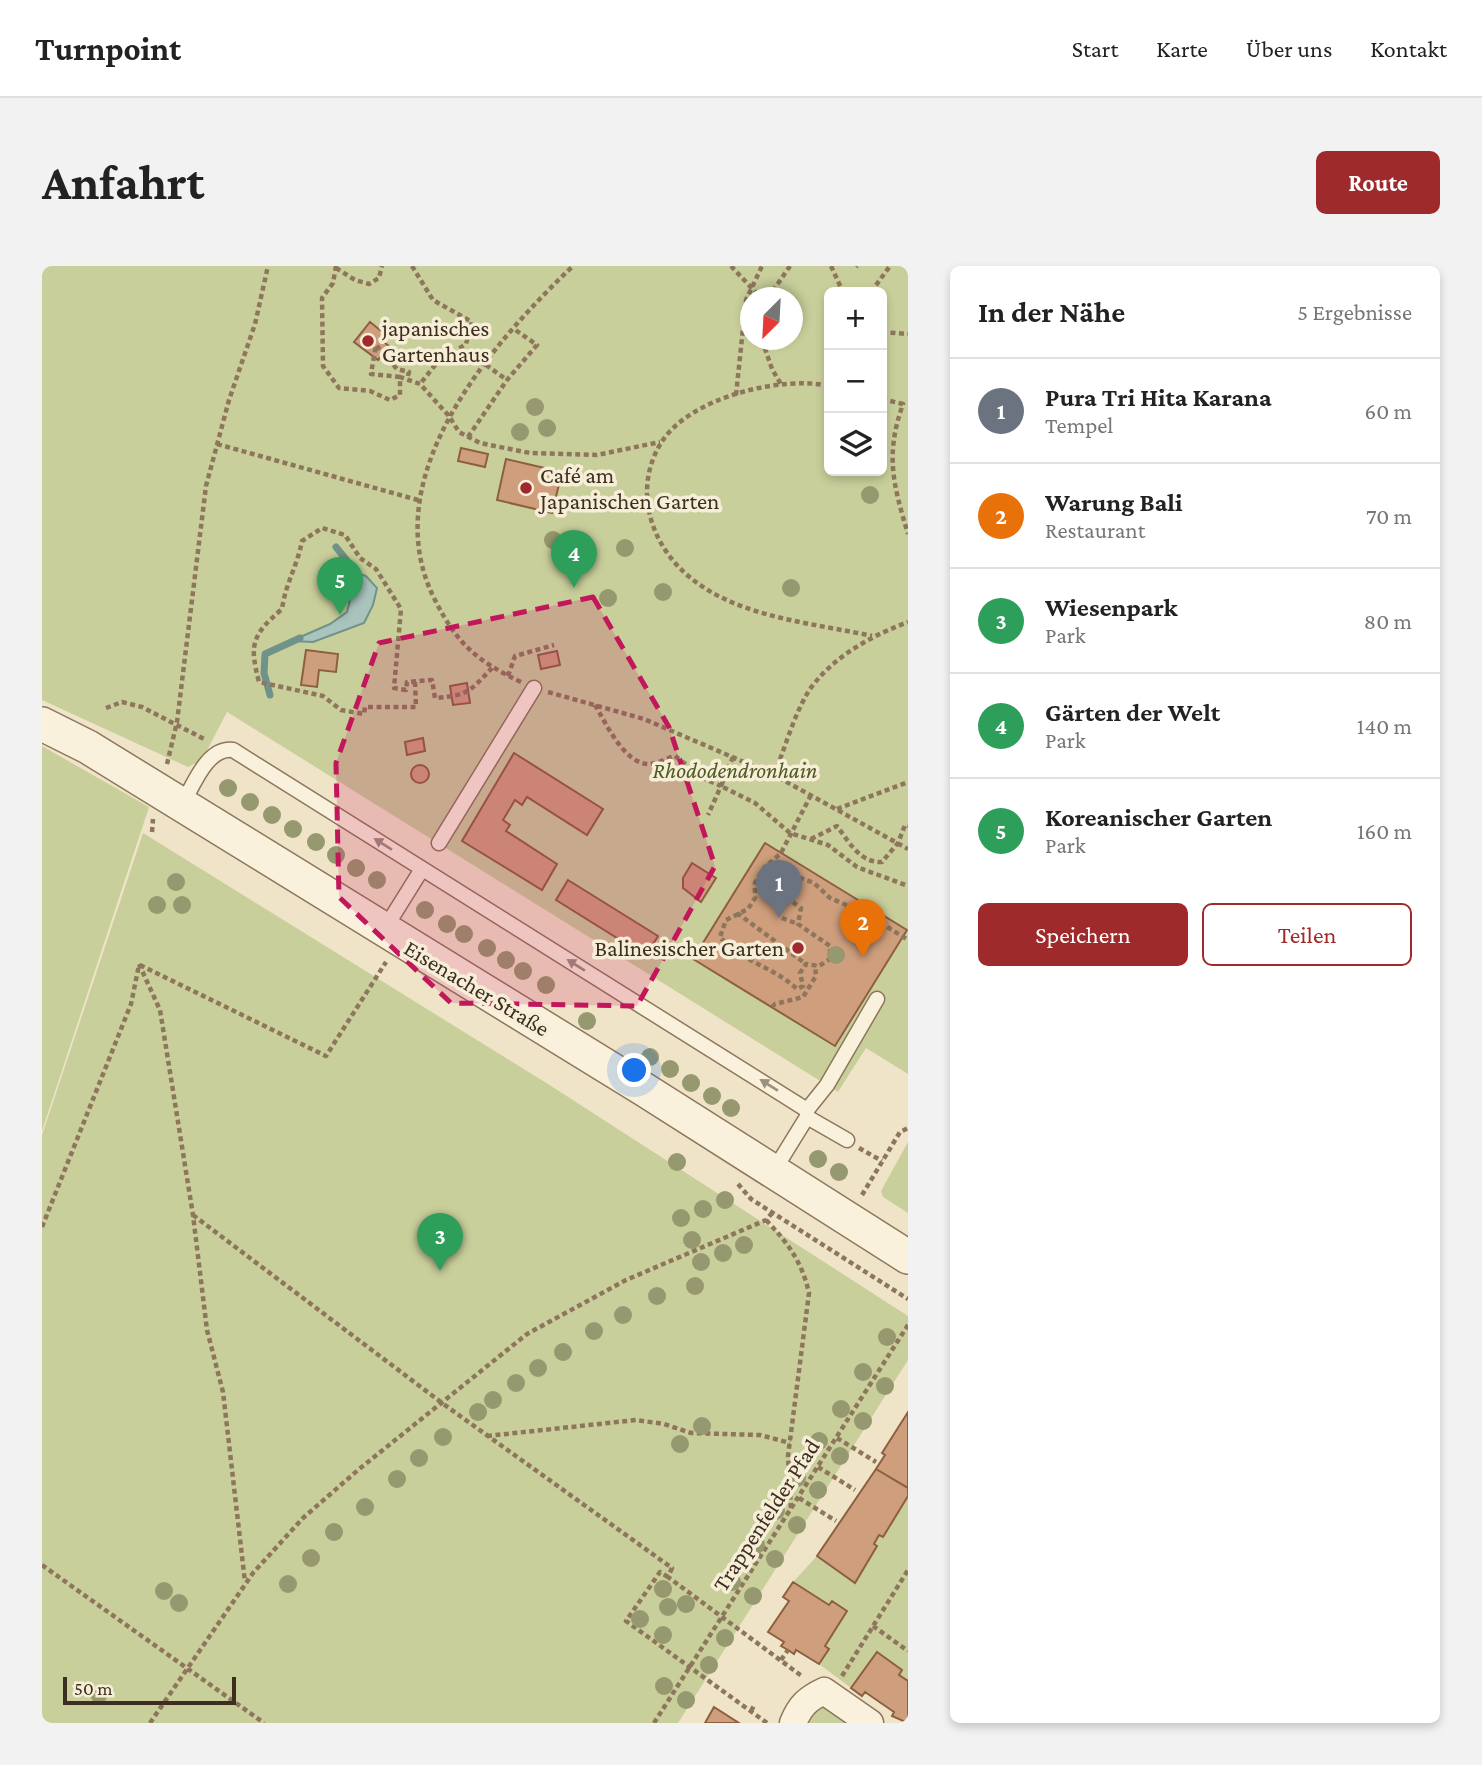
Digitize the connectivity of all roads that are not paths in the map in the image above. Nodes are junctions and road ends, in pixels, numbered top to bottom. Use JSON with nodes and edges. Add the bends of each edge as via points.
{"nodes":[{"id":1,"x":534,"y":688,"type":"road end"},
{"id":2,"x":42,"y":724,"type":"edge"},
{"id":3,"x":182,"y":804,"type":"junction"},
{"id":4,"x":439,"y":843,"type":"dead end"},
{"id":5,"x":422,"y":869,"type":"junction"},
{"id":6,"x":385,"y":947,"type":"junction"},
{"id":7,"x":877,"y":999,"type":"dead end"},
{"id":8,"x":807,"y":1113,"type":"junction"},
{"id":9,"x":846,"y":1140,"type":"dead end"},
{"id":10,"x":773,"y":1172,"type":"junction"},
{"id":11,"x":908,"y":1258,"type":"edge"},
{"id":12,"x":793,"y":1723,"type":"edge"},
{"id":13,"x":870,"y":1723,"type":"edge"}],
"edges":[{"from":1,"to":4,"type":"lane"},
{"from":2,"to":3,"type":"street","name":"Eisenacher Straße"},
{"from":5,"to":3,"type":"lane","one_way":true,"via":[[233,751],[222,749],[213,754]]},
{"from":3,"to":6,"type":"street","name":"Eisenacher Straße"},
{"from":5,"to":6,"type":"lane"},
{"from":8,"to":5,"type":"lane","one_way":true},
{"from":6,"to":10,"type":"street","name":"Eisenacher Straße"},
{"from":7,"to":8,"type":"lane"},
{"from":8,"to":9,"type":"lane"},
{"from":8,"to":10,"type":"lane"},
{"from":10,"to":11,"type":"street","name":"Eisenacher Straße"},
{"from":12,"to":13,"type":"street","via":[[808,1699],[827,1693]]}]}
